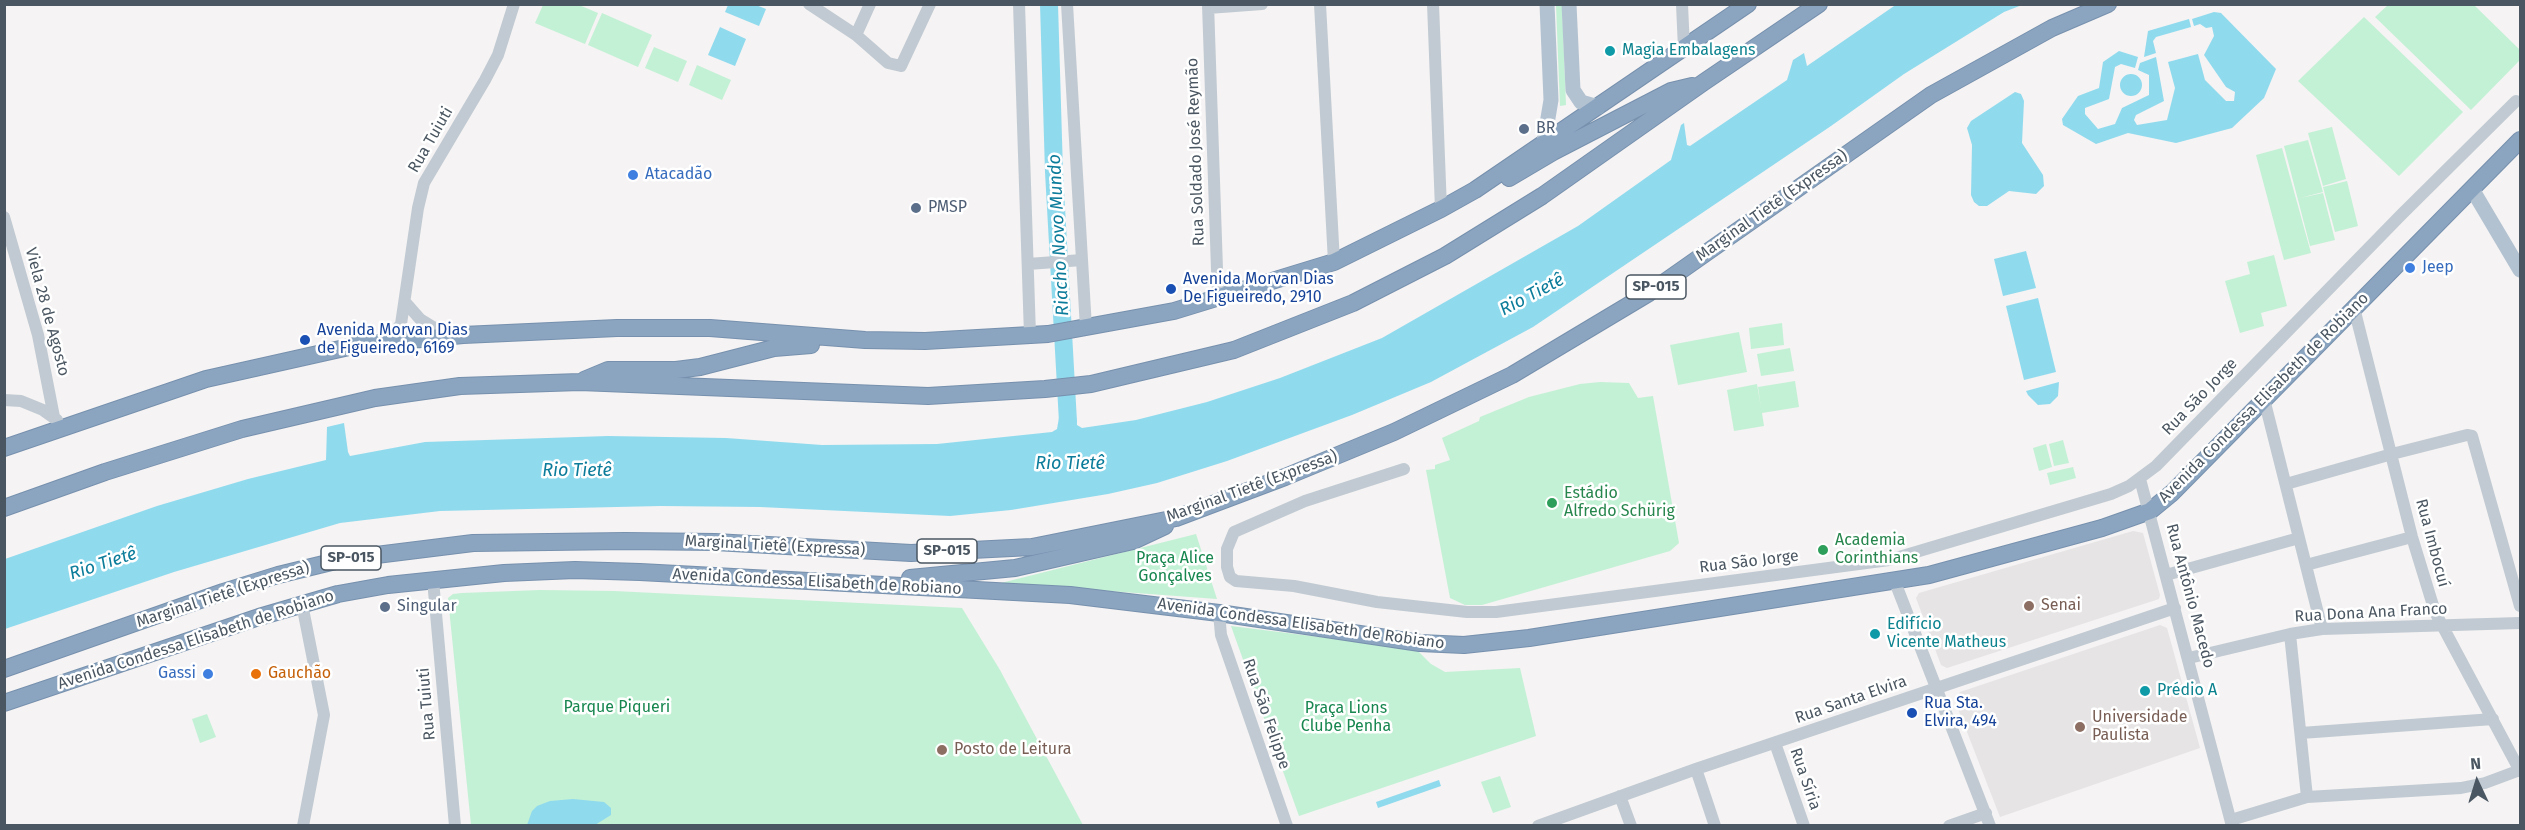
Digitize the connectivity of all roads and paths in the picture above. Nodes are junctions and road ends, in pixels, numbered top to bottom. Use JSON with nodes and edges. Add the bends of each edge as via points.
{"nodes":[{"id":1,"x":514,"y":4,"type":"edge"},
{"id":2,"x":870,"y":4,"type":"edge"},
{"id":3,"x":930,"y":4,"type":"edge"},
{"id":4,"x":1019,"y":4,"type":"edge"},
{"id":5,"x":1067,"y":4,"type":"edge"},
{"id":6,"x":1262,"y":4,"type":"edge"},
{"id":7,"x":1320,"y":4,"type":"edge"},
{"id":8,"x":1433,"y":4,"type":"edge"},
{"id":9,"x":1547,"y":4,"type":"edge"},
{"id":10,"x":1569,"y":4,"type":"edge"},
{"id":11,"x":1682,"y":4,"type":"edge"},
{"id":12,"x":1748,"y":4,"type":"edge"},
{"id":13,"x":1819,"y":4,"type":"edge"},
{"id":14,"x":2108,"y":4,"type":"edge"},
{"id":15,"x":810,"y":5,"type":"edge"},
{"id":16,"x":1208,"y":6,"type":"edge"},
{"id":17,"x":856,"y":35,"type":"junction"},
{"id":18,"x":1684,"y":49,"type":"junction"},
{"id":19,"x":1704,"y":82,"type":"junction"},
{"id":20,"x":2516,"y":101,"type":"dead end"},
{"id":21,"x":1598,"y":107,"type":"junction"},
{"id":22,"x":2520,"y":140,"type":"edge"},
{"id":23,"x":1544,"y":142,"type":"junction"},
{"id":24,"x":2472,"y":189,"type":"junction"},
{"id":25,"x":1475,"y":190,"type":"junction"},
{"id":26,"x":1441,"y":209,"type":"junction"},
{"id":27,"x":4,"y":217,"type":"edge"},
{"id":28,"x":1082,"y":260,"type":"junction"},
{"id":29,"x":1334,"y":262,"type":"junction"},
{"id":30,"x":1028,"y":264,"type":"junction"},
{"id":31,"x":2520,"y":270,"type":"edge"},
{"id":32,"x":1218,"y":299,"type":"junction"},
{"id":33,"x":405,"y":302,"type":"junction"},
{"id":34,"x":2354,"y":308,"type":"junction"},
{"id":35,"x":1081,"y":329,"type":"junction"},
{"id":36,"x":463,"y":335,"type":"junction"},
{"id":37,"x":1030,"y":335,"type":"junction"},
{"id":38,"x":865,"y":340,"type":"junction"},
{"id":39,"x":378,"y":343,"type":"junction"},
{"id":40,"x":580,"y":382,"type":"junction"},
{"id":41,"x":2265,"y":399,"type":"junction"},
{"id":42,"x":4,"y":400,"type":"edge"},
{"id":43,"x":59,"y":422,"type":"junction"},
{"id":44,"x":4,"y":448,"type":"edge"},
{"id":45,"x":2392,"y":454,"type":"junction"},
{"id":46,"x":1404,"y":469,"type":"dead end"},
{"id":47,"x":2140,"y":479,"type":"junction"},
{"id":48,"x":2286,"y":484,"type":"junction"},
{"id":49,"x":4,"y":508,"type":"edge"},
{"id":50,"x":2150,"y":511,"type":"junction"},
{"id":51,"x":1176,"y":518,"type":"junction"},
{"id":52,"x":2412,"y":537,"type":"junction"},
{"id":53,"x":2299,"y":538,"type":"junction"},
{"id":54,"x":2306,"y":565,"type":"junction"},
{"id":55,"x":2166,"y":575,"type":"junction"},
{"id":56,"x":433,"y":580,"type":"junction"},
{"id":57,"x":807,"y":581,"type":"junction"},
{"id":58,"x":1895,"y":582,"type":"junction"},
{"id":59,"x":302,"y":604,"type":"junction"},
{"id":60,"x":2520,"y":606,"type":"edge"},
{"id":61,"x":2175,"y":608,"type":"junction"},
{"id":62,"x":1219,"y":613,"type":"junction"},
{"id":63,"x":2520,"y":623,"type":"edge"},
{"id":64,"x":2440,"y":626,"type":"junction"},
{"id":65,"x":2322,"y":629,"type":"junction"},
{"id":66,"x":2290,"y":634,"type":"junction"},
{"id":67,"x":2189,"y":658,"type":"junction"},
{"id":68,"x":4,"y":669,"type":"edge"},
{"id":69,"x":1937,"y":688,"type":"junction"},
{"id":70,"x":4,"y":703,"type":"edge"},
{"id":71,"x":2493,"y":719,"type":"junction"},
{"id":72,"x":2301,"y":733,"type":"junction"},
{"id":73,"x":1775,"y":743,"type":"junction"},
{"id":74,"x":1696,"y":770,"type":"junction"},
{"id":75,"x":2520,"y":771,"type":"edge"},
{"id":76,"x":1620,"y":796,"type":"junction"},
{"id":77,"x":2307,"y":796,"type":"junction"},
{"id":78,"x":1986,"y":813,"type":"junction"},
{"id":79,"x":2232,"y":823,"type":"edge"},
{"id":80,"x":301,"y":824,"type":"edge"},
{"id":81,"x":455,"y":825,"type":"edge"},
{"id":82,"x":1287,"y":825,"type":"edge"},
{"id":83,"x":1538,"y":825,"type":"edge"},
{"id":84,"x":1631,"y":825,"type":"edge"},
{"id":85,"x":1715,"y":825,"type":"edge"},
{"id":86,"x":1804,"y":825,"type":"edge"},
{"id":87,"x":1949,"y":825,"type":"edge"},
{"id":88,"x":1990,"y":825,"type":"edge"}],
"edges":[{"from":1,"to":33,"type":"street","name":"Rua Tuiuti","via":[[498,55],[424,183]]},
{"from":2,"to":17,"type":"street"},
{"from":3,"to":17,"type":"street","via":[[899,66],[888,63]]},
{"from":4,"to":30,"type":"street"},
{"from":5,"to":28,"type":"street"},
{"from":6,"to":16,"type":"street"},
{"from":7,"to":29,"type":"street"},
{"from":8,"to":26,"type":"street"},
{"from":9,"to":23,"type":"main road","via":[[1551,100]]},
{"from":10,"to":21,"type":"main road","via":[[1573,90],[1581,102]]},
{"from":11,"to":18,"type":"street"},
{"from":12,"to":18,"type":"highway"},
{"from":13,"to":19,"type":"highway"},
{"from":14,"to":51,"type":"highway","name":"Marginal Tietê (Expressa)","number":"SP-015","via":[[2052,28],[1931,95],[1648,293],[1512,375],[1394,432]]},
{"from":15,"to":17,"type":"street"},
{"from":16,"to":32,"type":"street","name":"Rua Soldado José Reymão"},
{"from":18,"to":21,"type":"highway"},
{"from":19,"to":25,"type":"highway","via":[[1671,91],[1496,186]]},
{"from":19,"to":40,"type":"highway","via":[[1542,196],[1445,256],[1353,303],[1234,350],[1090,384],[928,396]]},
{"from":20,"to":47,"type":"street","name":"Rua São Jorge"},
{"from":21,"to":23,"type":"highway"},
{"from":22,"to":24,"type":"highway","name":"Avenida Condessa Elisabeth de Robiano"},
{"from":23,"to":25,"type":"highway"},
{"from":24,"to":31,"type":"main road"},
{"from":24,"to":34,"type":"highway","name":"Avenida Condessa Elisabeth de Robiano"},
{"from":25,"to":26,"type":"highway"},
{"from":26,"to":29,"type":"highway"},
{"from":27,"to":43,"type":"street","name":"Viela 28 de Agosto"},
{"from":28,"to":30,"type":"street"},
{"from":28,"to":35,"type":"street"},
{"from":29,"to":32,"type":"highway"},
{"from":30,"to":37,"type":"street"},
{"from":32,"to":35,"type":"highway"},
{"from":33,"to":36,"type":"street","via":[[420,319]]},
{"from":33,"to":39,"type":"street","name":"Rua Tuiuti","via":[[398,330]]},
{"from":34,"to":41,"type":"highway","name":"Avenida Condessa Elisabeth de Robiano"},
{"from":34,"to":45,"type":"street","name":"Rua Imbocuí"},
{"from":35,"to":37,"type":"highway"},
{"from":36,"to":38,"type":"highway","via":[[710,328]]},
{"from":36,"to":39,"type":"highway"},
{"from":37,"to":38,"type":"highway"},
{"from":38,"to":40,"type":"highway","via":[[856,344],[774,348],[676,370],[608,370]]},
{"from":39,"to":43,"type":"highway","via":[[206,379]]},
{"from":40,"to":49,"type":"highway","via":[[460,386],[375,398],[242,429]]},
{"from":41,"to":48,"type":"street"},
{"from":41,"to":50,"type":"highway","name":"Avenida Condessa Elisabeth de Robiano"},
{"from":42,"to":43,"type":"street","via":[[21,402]]},
{"from":43,"to":44,"type":"highway"},
{"from":45,"to":48,"type":"street"},
{"from":45,"to":52,"type":"street","name":"Rua Imbocuí"},
{"from":45,"to":60,"type":"street","via":[[2472,436]]},
{"from":46,"to":47,"type":"street","name":"Rua São Jorge","via":[[1305,501],[1234,532],[1227,549],[1230,577],[1377,602],[1496,612],[1889,560],[2111,494]]},
{"from":47,"to":50,"type":"street","name":"Rua Antônio Macedo"},
{"from":48,"to":53,"type":"street"},
{"from":50,"to":55,"type":"street","name":"Rua Antônio Macedo"},
{"from":50,"to":58,"type":"highway","name":"Avenida Condessa Elisabeth de Robiano","via":[[2102,528]]},
{"from":51,"to":57,"type":"highway","via":[[1133,541],[1016,568],[920,578],[817,577]]},
{"from":51,"to":68,"type":"highway","name":"Marginal Tietê (Expressa)","number":"SP-015","via":[[1032,547],[911,553],[625,541],[472,543],[367,556],[278,575]]},
{"from":52,"to":54,"type":"street"},
{"from":52,"to":64,"type":"street","name":"Rua Imbocuí"},
{"from":53,"to":54,"type":"street"},
{"from":53,"to":55,"type":"street"},
{"from":54,"to":65,"type":"street"},
{"from":55,"to":61,"type":"street","name":"Rua Antônio Macedo"},
{"from":56,"to":57,"type":"highway","name":"Avenida Condessa Elisabeth de Robiano","via":[[575,570]]},
{"from":56,"to":59,"type":"highway","name":"Avenida Condessa Elisabeth de Robiano","via":[[338,594]]},
{"from":56,"to":81,"type":"street","name":"Rua Tuiuti"},
{"from":57,"to":62,"type":"highway","name":"Avenida Condessa Elisabeth de Robiano","via":[[1070,595]]},
{"from":58,"to":62,"type":"highway","name":"Avenida Condessa Elisabeth de Robiano","via":[[1464,645],[1420,643]]},
{"from":58,"to":69,"type":"street"},
{"from":59,"to":70,"type":"highway","name":"Avenida Condessa Elisabeth de Robiano"},
{"from":59,"to":80,"type":"street","via":[[324,715]]},
{"from":61,"to":67,"type":"street","name":"Rua Antônio Macedo"},
{"from":61,"to":69,"type":"street","name":"Rua Santa Elvira"},
{"from":62,"to":82,"type":"street","name":"Rua São Felippe","via":[[1221,635]]},
{"from":63,"to":64,"type":"street","name":"Rua Dona Ana Franco"},
{"from":64,"to":65,"type":"street","name":"Rua Dona Ana Franco"},
{"from":64,"to":71,"type":"street","name":"Rua Imbocuí"},
{"from":65,"to":66,"type":"street","name":"Rua Dona Ana Franco"},
{"from":66,"to":67,"type":"street","name":"Rua Dona Ana Franco"},
{"from":66,"to":72,"type":"street"},
{"from":67,"to":79,"type":"street","name":"Rua Antônio Macedo"},
{"from":69,"to":73,"type":"street","name":"Rua Santa Elvira"},
{"from":69,"to":78,"type":"street"},
{"from":71,"to":72,"type":"street"},
{"from":71,"to":75,"type":"street","name":"Rua Imbocuí"},
{"from":72,"to":77,"type":"street"},
{"from":73,"to":74,"type":"street","name":"Rua Santa Elvira"},
{"from":73,"to":86,"type":"street","name":"Rua Síria"},
{"from":74,"to":76,"type":"street","name":"Rua Santa Elvira"},
{"from":74,"to":85,"type":"street"},
{"from":75,"to":77,"type":"street","via":[[2461,788]]},
{"from":76,"to":83,"type":"street","name":"Rua Santa Elvira"},
{"from":76,"to":84,"type":"street"},
{"from":77,"to":79,"type":"street"},
{"from":78,"to":87,"type":"street"},
{"from":78,"to":88,"type":"street"}]}
